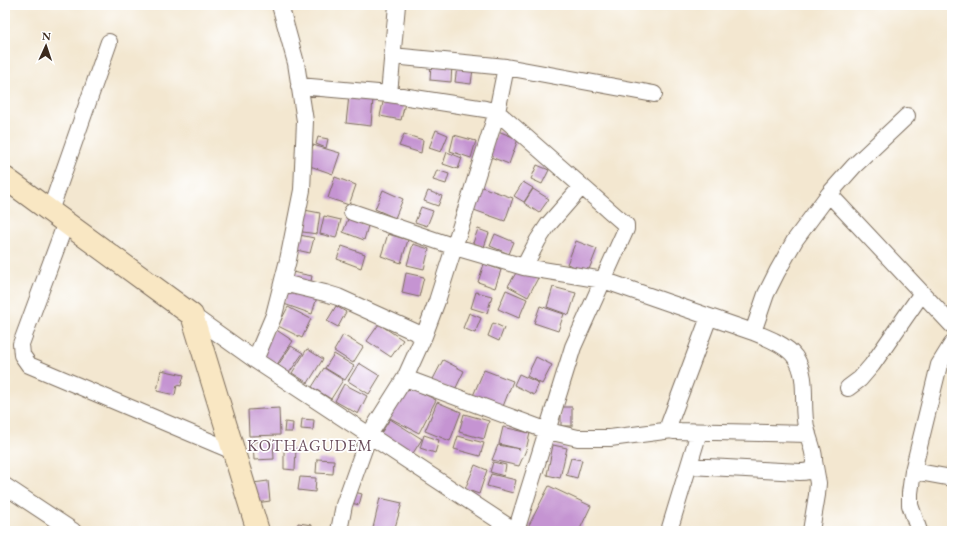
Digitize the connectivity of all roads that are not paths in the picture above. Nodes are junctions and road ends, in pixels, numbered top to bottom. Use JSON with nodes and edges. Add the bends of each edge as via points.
{"nodes":[{"id":1,"x":280,"y":5,"type":"edge"},
{"id":2,"x":397,"y":5,"type":"edge"},
{"id":3,"x":109,"y":42,"type":"dead end"},
{"id":4,"x":392,"y":56,"type":"junction"},
{"id":5,"x":506,"y":67,"type":"junction"},
{"id":6,"x":299,"y":86,"type":"junction"},
{"id":7,"x":389,"y":94,"type":"junction"},
{"id":8,"x":654,"y":94,"type":"dead end"},
{"id":9,"x":497,"y":112,"type":"junction"},
{"id":10,"x":907,"y":116,"type":"dead end"},
{"id":11,"x":5,"y":178,"type":"edge"},
{"id":12,"x":582,"y":186,"type":"junction"},
{"id":13,"x":829,"y":194,"type":"junction"},
{"id":14,"x":352,"y":212,"type":"dead end"},
{"id":15,"x":58,"y":217,"type":"junction"},
{"id":16,"x":454,"y":247,"type":"junction"},
{"id":17,"x":524,"y":267,"type":"junction"},
{"id":18,"x":603,"y":280,"type":"junction"},
{"id":19,"x":283,"y":283,"type":"junction"},
{"id":20,"x":922,"y":293,"type":"junction"},
{"id":21,"x":192,"y":315,"type":"junction"},
{"id":22,"x":709,"y":317,"type":"junction"},
{"id":23,"x":952,"y":325,"type":"edge"},
{"id":24,"x":753,"y":332,"type":"junction"},
{"id":25,"x":424,"y":336,"type":"junction"},
{"id":26,"x":952,"y":344,"type":"edge"},
{"id":27,"x":254,"y":360,"type":"junction"},
{"id":28,"x":405,"y":378,"type":"junction"},
{"id":29,"x":848,"y":388,"type":"dead end"},
{"id":30,"x":672,"y":430,"type":"junction"},
{"id":31,"x":548,"y":431,"type":"junction"},
{"id":32,"x":699,"y":432,"type":"junction"},
{"id":33,"x":808,"y":434,"type":"junction"},
{"id":34,"x":369,"y":435,"type":"junction"},
{"id":35,"x":235,"y":452,"type":"junction"},
{"id":36,"x":814,"y":461,"type":"junction"},
{"id":37,"x":689,"y":466,"type":"junction"},
{"id":38,"x":913,"y":471,"type":"junction"},
{"id":39,"x":952,"y":478,"type":"edge"},
{"id":40,"x":5,"y":486,"type":"edge"},
{"id":41,"x":73,"y":531,"type":"edge"},
{"id":42,"x":258,"y":531,"type":"edge"},
{"id":43,"x":339,"y":531,"type":"edge"},
{"id":44,"x":516,"y":531,"type":"edge"},
{"id":45,"x":669,"y":531,"type":"edge"},
{"id":46,"x":811,"y":531,"type":"edge"},
{"id":47,"x":919,"y":531,"type":"edge"}],
"edges":[{"from":1,"to":6,"type":"street","via":[[296,63]]},
{"from":2,"to":4,"type":"street"},
{"from":3,"to":15,"type":"street"},
{"from":4,"to":5,"type":"street"},
{"from":4,"to":7,"type":"street"},
{"from":5,"to":8,"type":"street"},
{"from":5,"to":9,"type":"street"},
{"from":6,"to":7,"type":"street"},
{"from":6,"to":19,"type":"street","via":[[305,121],[302,190]]},
{"from":7,"to":9,"type":"street"},
{"from":9,"to":12,"type":"street"},
{"from":9,"to":16,"type":"street"},
{"from":10,"to":13,"type":"street","via":[[854,166]]},
{"from":11,"to":15,"type":"street"},
{"from":12,"to":17,"type":"street","via":[[548,225]]},
{"from":12,"to":18,"type":"street","via":[[627,227]]},
{"from":13,"to":20,"type":"street"},
{"from":13,"to":24,"type":"street","via":[[795,240],[777,272],[766,294]]},
{"from":14,"to":16,"type":"street"},
{"from":15,"to":21,"type":"street"},
{"from":15,"to":35,"type":"street","via":[[21,344],[22,355],[29,365]]},
{"from":16,"to":17,"type":"street"},
{"from":16,"to":25,"type":"street"},
{"from":17,"to":18,"type":"street"},
{"from":18,"to":22,"type":"street"},
{"from":18,"to":31,"type":"street","via":[[573,346]]},
{"from":19,"to":25,"type":"street","via":[[325,293]]},
{"from":19,"to":27,"type":"street","via":[[274,315]]},
{"from":20,"to":23,"type":"street"},
{"from":20,"to":29,"type":"street","via":[[872,365]]},
{"from":21,"to":27,"type":"street"},
{"from":21,"to":35,"type":"street"},
{"from":22,"to":24,"type":"street"},
{"from":22,"to":30,"type":"street","via":[[669,424]]},
{"from":24,"to":33,"type":"street","via":[[775,341],[795,356],[803,373]]},
{"from":25,"to":28,"type":"street"},
{"from":26,"to":38,"type":"street","via":[[939,365]]},
{"from":27,"to":34,"type":"street"},
{"from":28,"to":31,"type":"street"},
{"from":28,"to":34,"type":"street"},
{"from":30,"to":31,"type":"street","via":[[595,439]]},
{"from":30,"to":32,"type":"street"},
{"from":31,"to":44,"type":"street"},
{"from":32,"to":33,"type":"street"},
{"from":32,"to":37,"type":"street"},
{"from":33,"to":36,"type":"street"},
{"from":34,"to":43,"type":"street","via":[[344,505]]},
{"from":34,"to":44,"type":"street"},
{"from":35,"to":42,"type":"street"},
{"from":36,"to":37,"type":"street","via":[[812,468],[800,472]]},
{"from":36,"to":46,"type":"street","via":[[818,483]]},
{"from":37,"to":45,"type":"street"},
{"from":38,"to":39,"type":"street"},
{"from":38,"to":47,"type":"street","via":[[910,505]]},
{"from":40,"to":41,"type":"street"}]}
